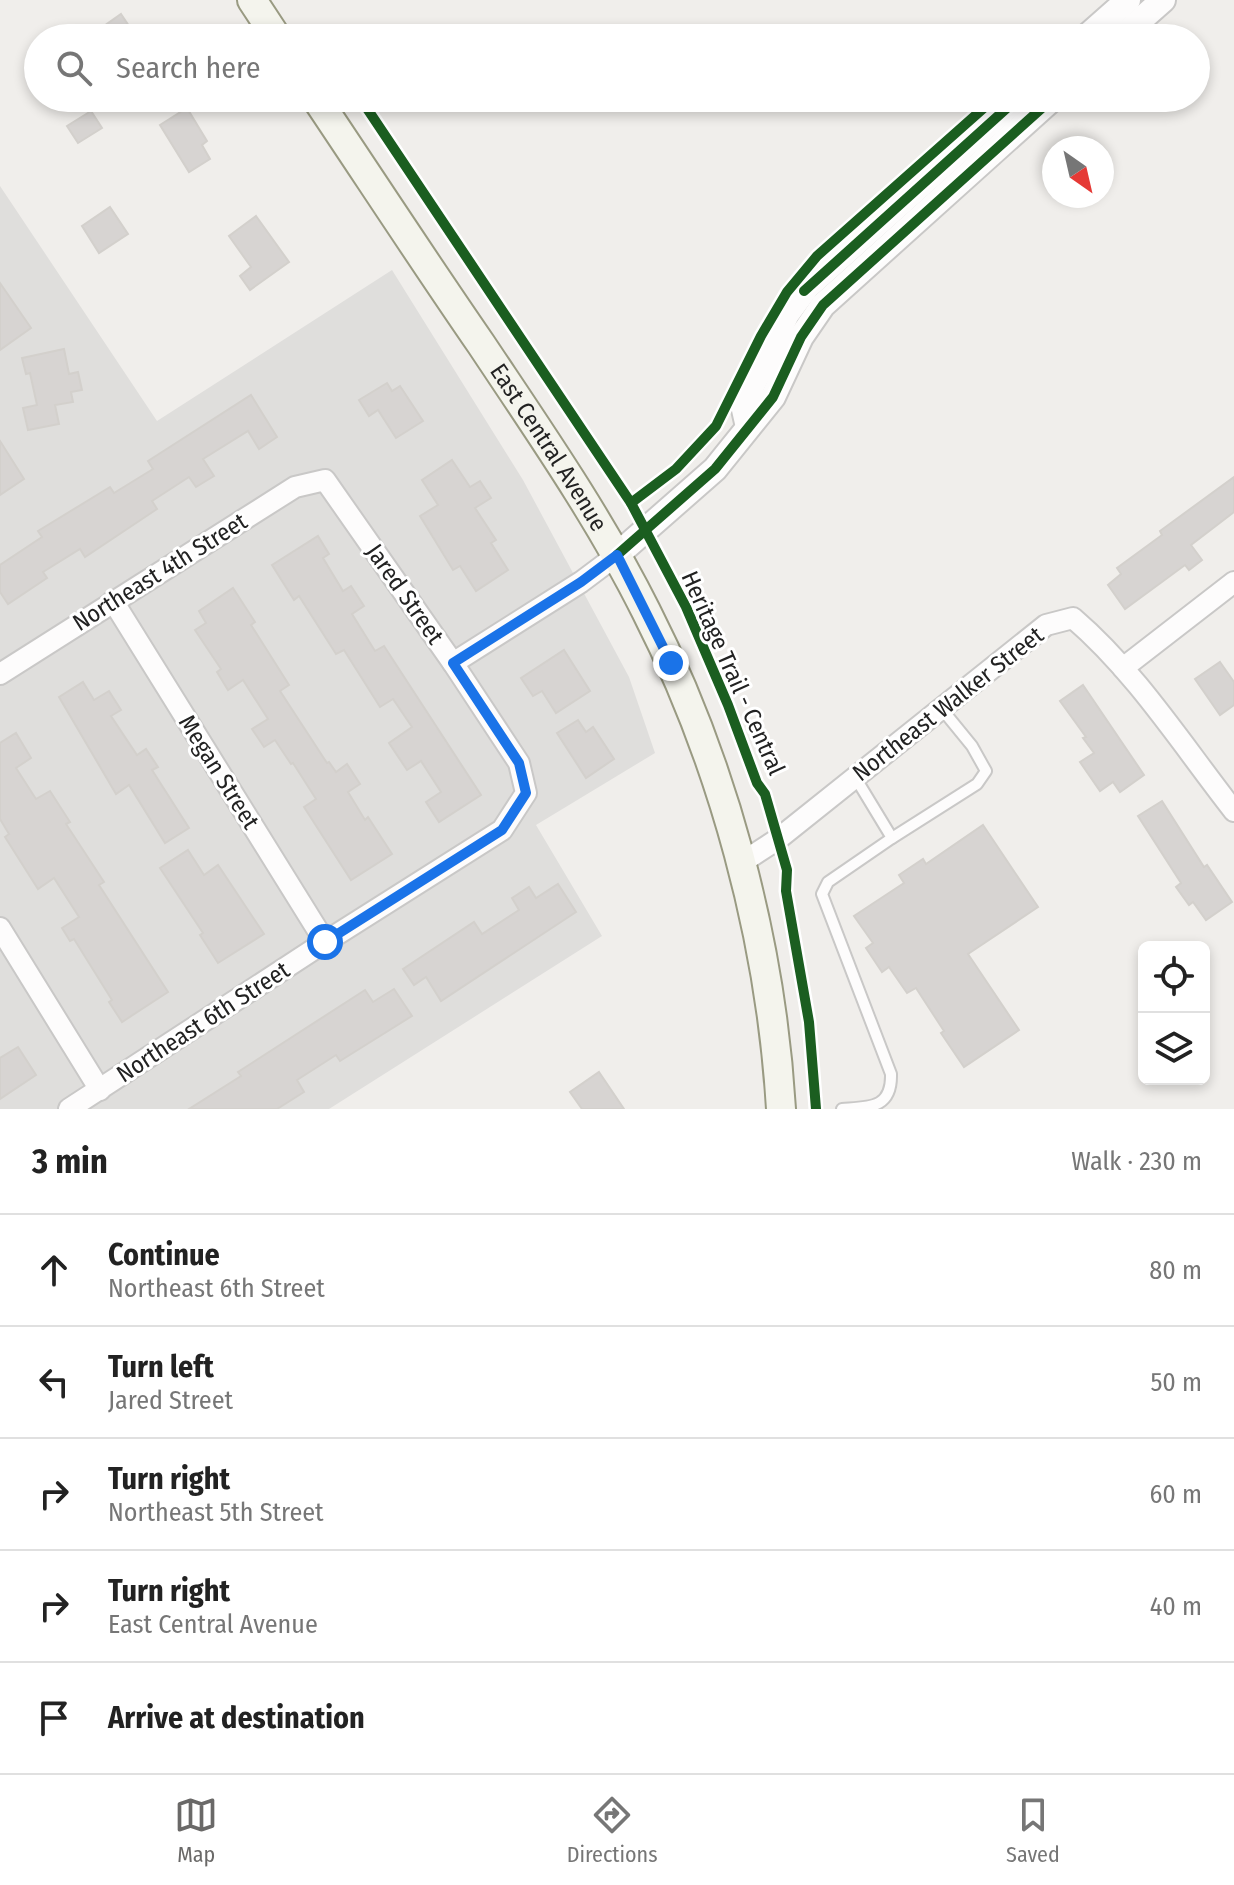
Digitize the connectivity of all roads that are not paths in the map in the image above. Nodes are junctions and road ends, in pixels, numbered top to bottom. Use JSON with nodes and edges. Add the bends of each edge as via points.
{"nodes":[{"id":1,"x":252,"y":0,"type":"edge"},
{"id":2,"x":1128,"y":0,"type":"edge"},
{"id":3,"x":1163,"y":0,"type":"edge"},
{"id":4,"x":268,"y":24,"type":"edge"},
{"id":5,"x":1101,"y":24,"type":"edge"},
{"id":6,"x":1136,"y":24,"type":"edge"},
{"id":7,"x":325,"y":112,"type":"edge"},
{"id":8,"x":1002,"y":112,"type":"edge"},
{"id":9,"x":1037,"y":112,"type":"edge"},
{"id":10,"x":748,"y":427,"type":"junction"},
{"id":11,"x":325,"y":480,"type":"joint"},
{"id":12,"x":617,"y":555,"type":"junction"},
{"id":13,"x":1234,"y":582,"type":"edge"},
{"id":14,"x":113,"y":601,"type":"junction"},
{"id":15,"x":453,"y":663,"type":"junction"},
{"id":16,"x":1123,"y":668,"type":"junction"},
{"id":17,"x":0,"y":674,"type":"edge"},
{"id":18,"x":941,"y":708,"type":"junction"},
{"id":19,"x":855,"y":777,"type":"junction"},
{"id":20,"x":526,"y":793,"type":"joint"},
{"id":21,"x":1234,"y":811,"type":"edge"},
{"id":22,"x":892,"y":838,"type":"junction"},
{"id":23,"x":741,"y":863,"type":"junction"},
{"id":24,"x":0,"y":928,"type":"edge"},
{"id":25,"x":325,"y":942,"type":"junction"},
{"id":26,"x":100,"y":1090,"type":"junction"},
{"id":27,"x":784,"y":1108,"type":"edge"},
{"id":28,"x":69,"y":1109,"type":"edge"},
{"id":29,"x":842,"y":1109,"type":"edge"}],
"edges":[{"from":1,"to":4,"type":"main road"},
{"from":2,"to":5,"type":"street"},
{"from":3,"to":6,"type":"street"},
{"from":7,"to":12,"type":"main road","name":"East Central Avenue"},
{"from":8,"to":10,"type":"street","via":[[807,287],[787,314],[743,405]]},
{"from":9,"to":10,"type":"street","via":[[823,305],[801,337],[773,397]]},
{"from":10,"to":12,"type":"street","via":[[715,469]]},
{"from":11,"to":14,"type":"street","name":"Northeast 4th Street","via":[[295,487]]},
{"from":11,"to":15,"type":"street","name":"Jared Street"},
{"from":12,"to":15,"type":"street"},
{"from":12,"to":23,"type":"main road","name":"East Central Avenue","via":[[671,663],[715,776]]},
{"from":13,"to":16,"type":"street"},
{"from":14,"to":17,"type":"street","name":"Northeast 4th Street"},
{"from":14,"to":25,"type":"street","name":"Megan Street"},
{"from":15,"to":20,"type":"street","name":"Jared Street","via":[[519,763]]},
{"from":16,"to":18,"type":"street","name":"Northeast Walker Street","via":[[1073,618],[1046,625]]},
{"from":16,"to":21,"type":"street","name":"Northeast Walker Street"},
{"from":18,"to":19,"type":"street","name":"Northeast Walker Street"},
{"from":18,"to":22,"type":"lane","via":[[986,771],[977,784]]},
{"from":19,"to":22,"type":"lane"},
{"from":19,"to":23,"type":"street","name":"Northeast Walker Street"},
{"from":20,"to":25,"type":"street","name":"Northeast 6th Street","via":[[502,830]]},
{"from":22,"to":29,"type":"lane","via":[[828,882],[822,894],[891,1074],[887,1098],[874,1107]]},
{"from":23,"to":27,"type":"main road","name":"East Central Avenue","via":[[759,940]]},
{"from":24,"to":26,"type":"street"},
{"from":25,"to":26,"type":"street","name":"Northeast 6th Street"},
{"from":26,"to":28,"type":"street","name":"Northeast 6th Street"}]}
